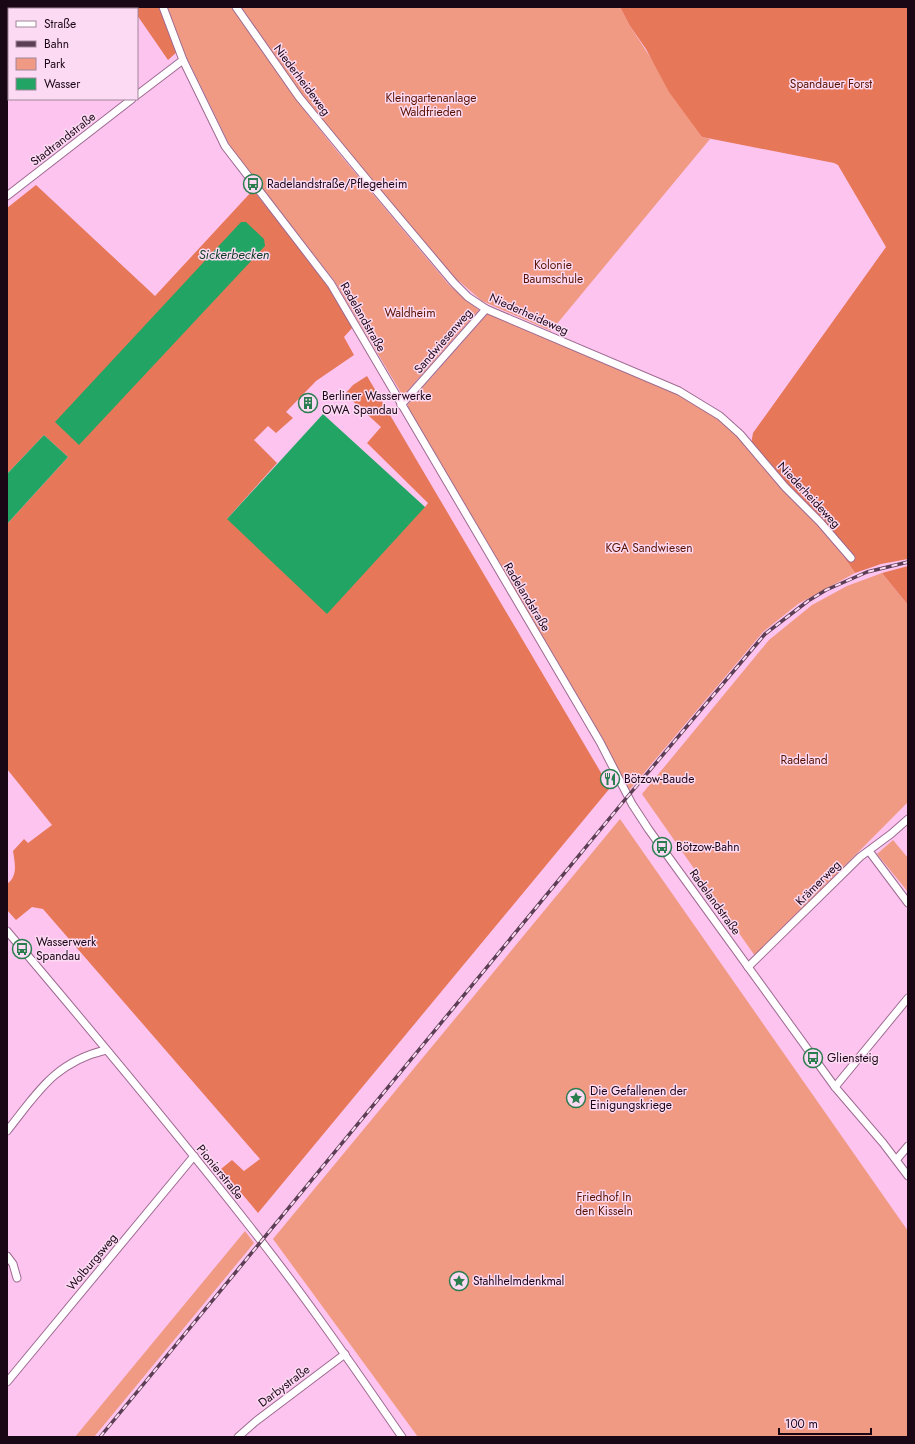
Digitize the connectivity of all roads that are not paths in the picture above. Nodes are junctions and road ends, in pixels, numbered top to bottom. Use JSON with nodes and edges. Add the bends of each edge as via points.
{"nodes":[{"id":1,"x":162,"y":7,"type":"edge"},
{"id":2,"x":236,"y":7,"type":"edge"},
{"id":3,"x":183,"y":60,"type":"junction"},
{"id":4,"x":138,"y":94,"type":"edge"},
{"id":5,"x":131,"y":100,"type":"edge"},
{"id":6,"x":7,"y":196,"type":"edge"},
{"id":7,"x":486,"y":309,"type":"junction"},
{"id":8,"x":401,"y":405,"type":"junction"},
{"id":9,"x":851,"y":558,"type":"dead end"},
{"id":10,"x":908,"y":819,"type":"edge"},
{"id":11,"x":869,"y":852,"type":"junction"},
{"id":12,"x":908,"y":903,"type":"edge"},
{"id":13,"x":7,"y":931,"type":"edge"},
{"id":14,"x":748,"y":967,"type":"junction"},
{"id":15,"x":908,"y":998,"type":"edge"},
{"id":16,"x":106,"y":1050,"type":"junction"},
{"id":17,"x":835,"y":1087,"type":"junction"},
{"id":18,"x":7,"y":1131,"type":"edge"},
{"id":19,"x":908,"y":1146,"type":"edge"},
{"id":20,"x":194,"y":1156,"type":"junction"},
{"id":21,"x":897,"y":1159,"type":"junction"},
{"id":22,"x":908,"y":1176,"type":"edge"},
{"id":23,"x":7,"y":1256,"type":"edge"},
{"id":24,"x":17,"y":1278,"type":"dead end"},
{"id":25,"x":345,"y":1354,"type":"junction"},
{"id":26,"x":7,"y":1382,"type":"edge"},
{"id":27,"x":238,"y":1437,"type":"edge"},
{"id":28,"x":402,"y":1437,"type":"edge"}],
"edges":[{"from":1,"to":3,"type":"street","name":"Radelandstraße"},
{"from":2,"to":7,"type":"street","name":"Niederheideweg","via":[[298,97],[454,283],[468,297]]},
{"from":3,"to":4,"type":"street"},
{"from":3,"to":8,"type":"street","name":"Radelandstraße","via":[[225,146],[331,284]]},
{"from":5,"to":6,"type":"street","name":"Stadtrandstraße"},
{"from":7,"to":8,"type":"street","name":"Sandwiesenweg"},
{"from":7,"to":9,"type":"street","name":"Niederheideweg","via":[[679,391],[720,416],[740,434]]},
{"from":8,"to":14,"type":"street","name":"Radelandstraße","via":[[604,747],[638,813]]},
{"from":10,"to":11,"type":"street","name":"Krämerweg"},
{"from":11,"to":12,"type":"street"},
{"from":11,"to":14,"type":"street","name":"Krämerweg","via":[[860,857]]},
{"from":13,"to":16,"type":"street","name":"Pionierstraße"},
{"from":14,"to":17,"type":"street","name":"Radelandstraße"},
{"from":15,"to":17,"type":"street"},
{"from":16,"to":18,"type":"street","via":[[91,1054],[58,1071]]},
{"from":16,"to":20,"type":"street","name":"Pionierstraße"},
{"from":17,"to":21,"type":"street","name":"Radelandstraße"},
{"from":19,"to":21,"type":"street"},
{"from":20,"to":25,"type":"street","name":"Pionierstraße"},
{"from":20,"to":26,"type":"street","name":"Wolburgsweg"},
{"from":21,"to":22,"type":"street","name":"Radelandstraße"},
{"from":23,"to":24,"type":"street","via":[[13,1264]]},
{"from":25,"to":27,"type":"street","name":"Darbystraße"},
{"from":25,"to":28,"type":"street","name":"Pionierstraße"}]}
